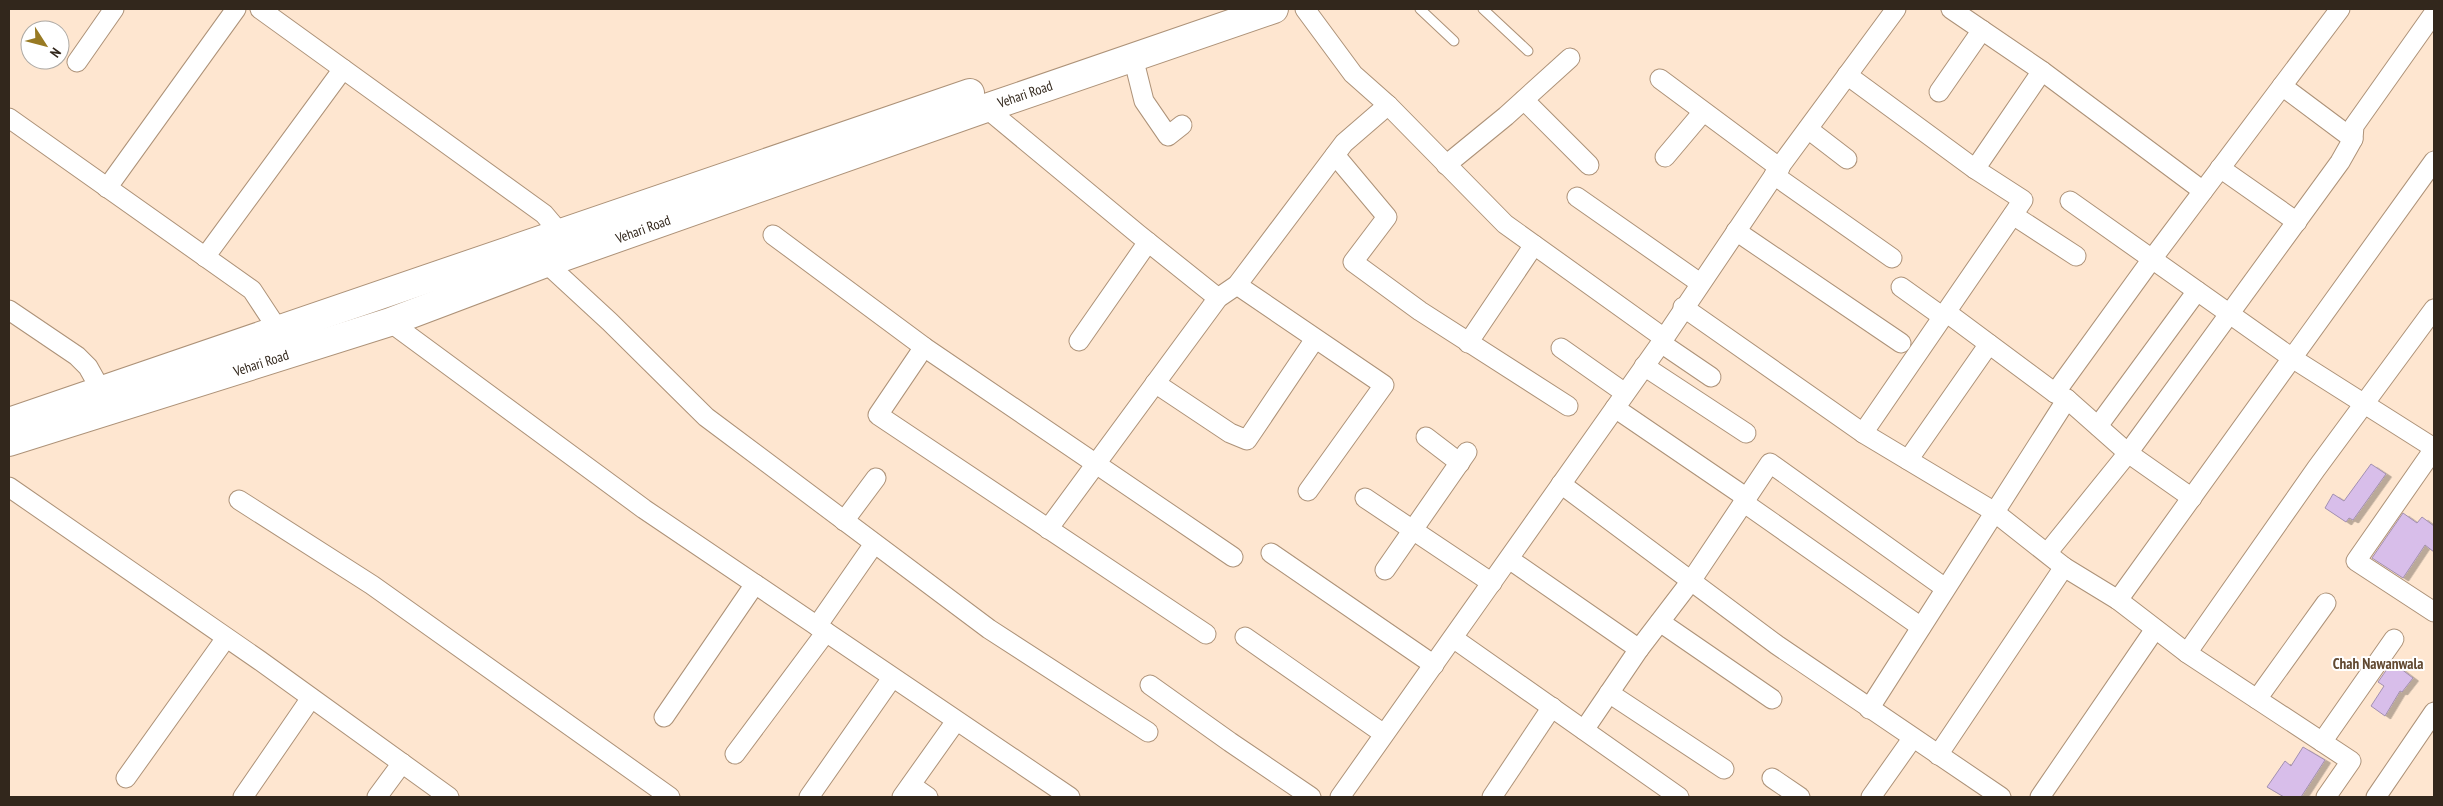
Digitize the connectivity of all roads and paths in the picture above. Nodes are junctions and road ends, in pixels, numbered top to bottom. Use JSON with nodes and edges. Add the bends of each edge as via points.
{"nodes":[{"id":1,"x":114,"y":9,"type":"edge"},
{"id":2,"x":236,"y":9,"type":"edge"},
{"id":3,"x":260,"y":9,"type":"edge"},
{"id":4,"x":1216,"y":9,"type":"edge"},
{"id":5,"x":1274,"y":9,"type":"edge"},
{"id":6,"x":1305,"y":9,"type":"edge"},
{"id":7,"x":1420,"y":9,"type":"edge"},
{"id":8,"x":1483,"y":9,"type":"edge"},
{"id":9,"x":1896,"y":9,"type":"edge"},
{"id":10,"x":1951,"y":9,"type":"edge"},
{"id":11,"x":2340,"y":9,"type":"edge"},
{"id":12,"x":2434,"y":13,"type":"edge"},
{"id":13,"x":1982,"y":30,"type":"junction"},
{"id":14,"x":1454,"y":41,"type":"dead end"},
{"id":15,"x":1528,"y":51,"type":"dead end"},
{"id":16,"x":1133,"y":57,"type":"junction"},
{"id":17,"x":1570,"y":58,"type":"dead end"},
{"id":18,"x":78,"y":62,"type":"dead end"},
{"id":19,"x":343,"y":69,"type":"junction"},
{"id":20,"x":2042,"y":71,"type":"junction"},
{"id":21,"x":1847,"y":75,"type":"junction"},
{"id":22,"x":1660,"y":79,"type":"dead end"},
{"id":23,"x":2282,"y":86,"type":"junction"},
{"id":24,"x":1939,"y":92,"type":"dead end"},
{"id":25,"x":1524,"y":100,"type":"junction"},
{"id":26,"x":1388,"y":105,"type":"junction"},
{"id":27,"x":986,"y":108,"type":"junction"},
{"id":28,"x":1703,"y":112,"type":"junction"},
{"id":29,"x":9,"y":118,"type":"edge"},
{"id":30,"x":1182,"y":125,"type":"dead end"},
{"id":31,"x":1808,"y":129,"type":"junction"},
{"id":32,"x":2353,"y":139,"type":"junction"},
{"id":33,"x":1335,"y":155,"type":"junction"},
{"id":34,"x":1665,"y":157,"type":"dead end"},
{"id":35,"x":1847,"y":159,"type":"dead end"},
{"id":36,"x":2434,"y":161,"type":"edge"},
{"id":37,"x":1589,"y":164,"type":"dead end"},
{"id":38,"x":1446,"y":166,"type":"junction"},
{"id":39,"x":2220,"y":168,"type":"junction"},
{"id":40,"x":1976,"y":169,"type":"junction"},
{"id":41,"x":1777,"y":171,"type":"junction"},
{"id":42,"x":107,"y":188,"type":"junction"},
{"id":43,"x":2203,"y":191,"type":"junction"},
{"id":44,"x":1577,"y":197,"type":"dead end"},
{"id":45,"x":2070,"y":201,"type":"dead end"},
{"id":46,"x":2013,"y":215,"type":"junction"},
{"id":47,"x":2297,"y":222,"type":"junction"},
{"id":48,"x":1736,"y":231,"type":"junction"},
{"id":49,"x":561,"y":234,"type":"junction"},
{"id":50,"x":773,"y":235,"type":"dead end"},
{"id":51,"x":1148,"y":242,"type":"junction"},
{"id":52,"x":1534,"y":245,"type":"junction"},
{"id":53,"x":2076,"y":256,"type":"dead end"},
{"id":54,"x":205,"y":257,"type":"junction"},
{"id":55,"x":1892,"y":258,"type":"dead end"},
{"id":56,"x":2152,"y":259,"type":"junction"},
{"id":57,"x":546,"y":263,"type":"junction"},
{"id":58,"x":1700,"y":283,"type":"junction"},
{"id":59,"x":1236,"y":285,"type":"junction"},
{"id":60,"x":1901,"y":287,"type":"dead end"},
{"id":61,"x":2197,"y":291,"type":"junction"},
{"id":62,"x":1218,"y":298,"type":"junction"},
{"id":63,"x":1683,"y":307,"type":"junction"},
{"id":64,"x":2434,"y":309,"type":"edge"},
{"id":65,"x":9,"y":310,"type":"edge"},
{"id":66,"x":1944,"y":314,"type":"junction"},
{"id":67,"x":2230,"y":315,"type":"junction"},
{"id":68,"x":390,"y":322,"type":"junction"},
{"id":69,"x":279,"y":331,"type":"junction"},
{"id":70,"x":1315,"y":339,"type":"junction"},
{"id":71,"x":1662,"y":340,"type":"junction"},
{"id":72,"x":1079,"y":341,"type":"dead end"},
{"id":73,"x":1468,"y":343,"type":"junction"},
{"id":74,"x":1901,"y":343,"type":"dead end"},
{"id":75,"x":1989,"y":344,"type":"junction"},
{"id":76,"x":924,"y":347,"type":"junction"},
{"id":77,"x":1561,"y":348,"type":"dead end"},
{"id":78,"x":2292,"y":358,"type":"junction"},
{"id":79,"x":1644,"y":366,"type":"junction"},
{"id":80,"x":1711,"y":377,"type":"dead end"},
{"id":81,"x":1155,"y":383,"type":"junction"},
{"id":82,"x":2061,"y":396,"type":"junction"},
{"id":83,"x":1620,"y":400,"type":"junction"},
{"id":84,"x":106,"y":402,"type":"junction"},
{"id":85,"x":2365,"y":405,"type":"junction"},
{"id":86,"x":1568,"y":406,"type":"dead end"},
{"id":87,"x":9,"y":422,"type":"edge"},
{"id":88,"x":2098,"y":426,"type":"junction"},
{"id":89,"x":1746,"y":433,"type":"dead end"},
{"id":90,"x":1863,"y":433,"type":"junction"},
{"id":91,"x":1426,"y":437,"type":"dead end"},
{"id":92,"x":9,"y":442,"type":"edge"},
{"id":93,"x":2434,"y":448,"type":"edge"},
{"id":94,"x":2128,"y":453,"type":"junction"},
{"id":95,"x":1908,"y":460,"type":"junction"},
{"id":96,"x":1095,"y":462,"type":"junction"},
{"id":97,"x":876,"y":478,"type":"dead end"},
{"id":98,"x":1561,"y":484,"type":"junction"},
{"id":99,"x":9,"y":488,"type":"edge"},
{"id":100,"x":1308,"y":491,"type":"dead end"},
{"id":101,"x":1365,"y":498,"type":"dead end"},
{"id":102,"x":2192,"y":498,"type":"junction"},
{"id":103,"x":239,"y":500,"type":"dead end"},
{"id":104,"x":1745,"y":500,"type":"junction"},
{"id":105,"x":1993,"y":511,"type":"junction"},
{"id":106,"x":844,"y":521,"type":"junction"},
{"id":107,"x":1048,"y":529,"type":"junction"},
{"id":108,"x":1412,"y":530,"type":"junction"},
{"id":109,"x":874,"y":544,"type":"junction"},
{"id":110,"x":2048,"y":552,"type":"junction"},
{"id":111,"x":1270,"y":553,"type":"dead end"},
{"id":112,"x":1233,"y":557,"type":"dead end"},
{"id":113,"x":1509,"y":559,"type":"junction"},
{"id":114,"x":2064,"y":567,"type":"junction"},
{"id":115,"x":1385,"y":570,"type":"dead end"},
{"id":116,"x":1691,"y":581,"type":"junction"},
{"id":117,"x":1492,"y":583,"type":"junction"},
{"id":118,"x":755,"y":584,"type":"junction"},
{"id":119,"x":1945,"y":588,"type":"junction"},
{"id":120,"x":2118,"y":600,"type":"junction"},
{"id":121,"x":2326,"y":603,"type":"dead end"},
{"id":122,"x":2434,"y":612,"type":"edge"},
{"id":123,"x":1660,"y":622,"type":"junction"},
{"id":124,"x":1920,"y":627,"type":"junction"},
{"id":125,"x":822,"y":629,"type":"junction"},
{"id":126,"x":2155,"y":629,"type":"junction"},
{"id":127,"x":1206,"y":634,"type":"dead end"},
{"id":128,"x":1245,"y":637,"type":"dead end"},
{"id":129,"x":226,"y":638,"type":"junction"},
{"id":130,"x":1453,"y":638,"type":"junction"},
{"id":131,"x":2394,"y":639,"type":"dead end"},
{"id":132,"x":1640,"y":649,"type":"junction"},
{"id":133,"x":2187,"y":654,"type":"junction"},
{"id":134,"x":1434,"y":665,"type":"junction"},
{"id":135,"x":892,"y":678,"type":"junction"},
{"id":136,"x":1150,"y":685,"type":"dead end"},
{"id":137,"x":1609,"y":693,"type":"junction"},
{"id":138,"x":312,"y":698,"type":"junction"},
{"id":139,"x":1772,"y":699,"type":"dead end"},
{"id":140,"x":2256,"y":699,"type":"junction"},
{"id":141,"x":1552,"y":707,"type":"junction"},
{"id":142,"x":1869,"y":709,"type":"junction"},
{"id":143,"x":2434,"y":712,"type":"edge"},
{"id":144,"x":664,"y":717,"type":"dead end"},
{"id":145,"x":956,"y":721,"type":"junction"},
{"id":146,"x":1584,"y":730,"type":"junction"},
{"id":147,"x":1148,"y":732,"type":"dead end"},
{"id":148,"x":1384,"y":734,"type":"junction"},
{"id":149,"x":1912,"y":739,"type":"junction"},
{"id":150,"x":2322,"y":742,"type":"junction"},
{"id":151,"x":735,"y":754,"type":"dead end"},
{"id":152,"x":1938,"y":755,"type":"junction"},
{"id":153,"x":402,"y":763,"type":"junction"},
{"id":154,"x":1724,"y":769,"type":"dead end"},
{"id":155,"x":126,"y":778,"type":"dead end"},
{"id":156,"x":1772,"y":778,"type":"dead end"},
{"id":157,"x":907,"y":791,"type":"edge"},
{"id":158,"x":244,"y":797,"type":"edge"},
{"id":159,"x":377,"y":797,"type":"edge"},
{"id":160,"x":449,"y":797,"type":"edge"},
{"id":161,"x":670,"y":797,"type":"edge"},
{"id":162,"x":809,"y":797,"type":"edge"},
{"id":163,"x":928,"y":797,"type":"edge"},
{"id":164,"x":1070,"y":797,"type":"edge"},
{"id":165,"x":1311,"y":797,"type":"edge"},
{"id":166,"x":1340,"y":797,"type":"edge"},
{"id":167,"x":1492,"y":797,"type":"edge"},
{"id":168,"x":1679,"y":797,"type":"edge"},
{"id":169,"x":1800,"y":797,"type":"edge"},
{"id":170,"x":1871,"y":797,"type":"edge"},
{"id":171,"x":2001,"y":797,"type":"edge"},
{"id":172,"x":2040,"y":797,"type":"edge"},
{"id":173,"x":2326,"y":797,"type":"edge"},
{"id":174,"x":2376,"y":797,"type":"edge"}],
"edges":[{"from":1,"to":18,"type":"street"},
{"from":2,"to":42,"type":"street"},
{"from":3,"to":19,"type":"street"},
{"from":4,"to":49,"type":"main road","name":"Vehari Road"},
{"from":5,"to":16,"type":"main road","name":"Vehari Road"},
{"from":6,"to":26,"type":"street","via":[[1353,74]]},
{"from":7,"to":14,"type":"lane"},
{"from":8,"to":15,"type":"lane"},
{"from":9,"to":21,"type":"street"},
{"from":10,"to":13,"type":"street"},
{"from":11,"to":23,"type":"street"},
{"from":12,"to":32,"type":"street","via":[[2354,126]]},
{"from":13,"to":20,"type":"street"},
{"from":13,"to":24,"type":"street"},
{"from":16,"to":27,"type":"main road","name":"Vehari Road"},
{"from":16,"to":30,"type":"street","via":[[1144,101],[1168,136]]},
{"from":17,"to":25,"type":"street"},
{"from":19,"to":49,"type":"street","via":[[544,214]]},
{"from":19,"to":54,"type":"street"},
{"from":20,"to":40,"type":"street"},
{"from":20,"to":43,"type":"street"},
{"from":21,"to":31,"type":"street"},
{"from":21,"to":40,"type":"street"},
{"from":22,"to":28,"type":"street"},
{"from":23,"to":32,"type":"street"},
{"from":23,"to":39,"type":"street"},
{"from":25,"to":37,"type":"street"},
{"from":25,"to":38,"type":"street"},
{"from":26,"to":33,"type":"street","via":[[1344,143]]},
{"from":26,"to":38,"type":"street"},
{"from":27,"to":51,"type":"street"},
{"from":27,"to":57,"type":"main road","name":"Vehari Road"},
{"from":28,"to":34,"type":"street"},
{"from":28,"to":41,"type":"street"},
{"from":29,"to":42,"type":"street"},
{"from":31,"to":35,"type":"street"},
{"from":31,"to":41,"type":"street"},
{"from":32,"to":47,"type":"street"},
{"from":33,"to":59,"type":"street"},
{"from":33,"to":73,"type":"street","via":[[1386,217],[1353,262]]},
{"from":36,"to":78,"type":"street"},
{"from":38,"to":52,"type":"street","via":[[1505,224]]},
{"from":39,"to":43,"type":"street"},
{"from":39,"to":47,"type":"street"},
{"from":40,"to":46,"type":"street","via":[[2024,200]]},
{"from":41,"to":48,"type":"street"},
{"from":41,"to":55,"type":"street"},
{"from":42,"to":54,"type":"street"},
{"from":43,"to":56,"type":"street"},
{"from":44,"to":58,"type":"street"},
{"from":45,"to":56,"type":"street"},
{"from":46,"to":53,"type":"street"},
{"from":46,"to":66,"type":"street"},
{"from":47,"to":67,"type":"street"},
{"from":48,"to":58,"type":"street"},
{"from":48,"to":74,"type":"street"},
{"from":49,"to":69,"type":"main road","name":"Vehari Road"},
{"from":50,"to":76,"type":"street"},
{"from":51,"to":62,"type":"street"},
{"from":51,"to":72,"type":"street"},
{"from":52,"to":71,"type":"street"},
{"from":52,"to":73,"type":"street"},
{"from":54,"to":69,"type":"street","via":[[252,290]]},
{"from":56,"to":61,"type":"street"},
{"from":56,"to":82,"type":"street"},
{"from":57,"to":68,"type":"main road","name":"Vehari Road"},
{"from":57,"to":106,"type":"street","via":[[706,417]]},
{"from":58,"to":63,"type":"street"},
{"from":59,"to":62,"type":"street"},
{"from":59,"to":70,"type":"street"},
{"from":60,"to":66,"type":"street"},
{"from":61,"to":67,"type":"street"},
{"from":61,"to":88,"type":"street"},
{"from":62,"to":81,"type":"street"},
{"from":63,"to":71,"type":"street"},
{"from":63,"to":90,"type":"street"},
{"from":64,"to":85,"type":"street"},
{"from":65,"to":84,"type":"street","via":[[77,356],[88,367]]},
{"from":66,"to":75,"type":"street"},
{"from":66,"to":90,"type":"street"},
{"from":67,"to":78,"type":"street"},
{"from":67,"to":94,"type":"street"},
{"from":68,"to":84,"type":"main road","name":"Vehari Road"},
{"from":68,"to":118,"type":"street","via":[[644,510]]},
{"from":69,"to":84,"type":"main road","name":"Vehari Road"},
{"from":70,"to":81,"type":"street","via":[[1247,440],[1230,433]]},
{"from":70,"to":100,"type":"street","via":[[1384,385]]},
{"from":71,"to":79,"type":"street"},
{"from":71,"to":80,"type":"street"},
{"from":73,"to":86,"type":"street"},
{"from":75,"to":82,"type":"street"},
{"from":75,"to":95,"type":"street"},
{"from":76,"to":96,"type":"street"},
{"from":76,"to":107,"type":"street","via":[[878,415]]},
{"from":77,"to":83,"type":"street"},
{"from":78,"to":85,"type":"street"},
{"from":78,"to":102,"type":"street"},
{"from":79,"to":83,"type":"street"},
{"from":79,"to":89,"type":"street"},
{"from":81,"to":96,"type":"street"},
{"from":82,"to":88,"type":"street"},
{"from":82,"to":105,"type":"street"},
{"from":83,"to":98,"type":"street"},
{"from":83,"to":104,"type":"street"},
{"from":84,"to":87,"type":"main road","name":"Vehari Road"},
{"from":84,"to":92,"type":"main road","name":"Vehari Road"},
{"from":85,"to":93,"type":"street"},
{"from":85,"to":133,"type":"street","via":[[2316,469]]},
{"from":88,"to":94,"type":"street"},
{"from":90,"to":95,"type":"street"},
{"from":91,"to":108,"type":"street","via":[[1463,457]]},
{"from":93,"to":122,"type":"street","via":[[2356,561]]},
{"from":94,"to":102,"type":"street"},
{"from":94,"to":110,"type":"street"},
{"from":95,"to":105,"type":"street"},
{"from":96,"to":107,"type":"street"},
{"from":96,"to":112,"type":"street"},
{"from":97,"to":106,"type":"street"},
{"from":98,"to":113,"type":"street"},
{"from":98,"to":116,"type":"street"},
{"from":99,"to":129,"type":"street"},
{"from":101,"to":108,"type":"street"},
{"from":102,"to":120,"type":"street"},
{"from":103,"to":161,"type":"street","via":[[372,585]]},
{"from":104,"to":116,"type":"street"},
{"from":104,"to":119,"type":"street","via":[[1770,463]]},
{"from":104,"to":124,"type":"street"},
{"from":105,"to":110,"type":"street"},
{"from":105,"to":119,"type":"street"},
{"from":106,"to":109,"type":"street"},
{"from":107,"to":127,"type":"street"},
{"from":108,"to":115,"type":"street"},
{"from":108,"to":117,"type":"street"},
{"from":109,"to":125,"type":"street"},
{"from":109,"to":147,"type":"street","via":[[989,630]]},
{"from":110,"to":114,"type":"street"},
{"from":111,"to":134,"type":"street"},
{"from":113,"to":117,"type":"street"},
{"from":113,"to":132,"type":"street"},
{"from":114,"to":120,"type":"street"},
{"from":114,"to":152,"type":"street"},
{"from":116,"to":123,"type":"street"},
{"from":116,"to":142,"type":"street"},
{"from":117,"to":130,"type":"street"},
{"from":118,"to":125,"type":"street"},
{"from":118,"to":144,"type":"street"},
{"from":119,"to":124,"type":"street"},
{"from":120,"to":126,"type":"street"},
{"from":121,"to":140,"type":"street"},
{"from":123,"to":132,"type":"street"},
{"from":123,"to":139,"type":"street"},
{"from":124,"to":142,"type":"street"},
{"from":125,"to":135,"type":"street"},
{"from":125,"to":151,"type":"street"},
{"from":126,"to":133,"type":"street"},
{"from":126,"to":172,"type":"street"},
{"from":128,"to":148,"type":"street"},
{"from":129,"to":138,"type":"street"},
{"from":129,"to":155,"type":"street"},
{"from":130,"to":134,"type":"street"},
{"from":130,"to":141,"type":"street"},
{"from":131,"to":150,"type":"street"},
{"from":132,"to":137,"type":"street"},
{"from":133,"to":140,"type":"street"},
{"from":134,"to":148,"type":"street"},
{"from":135,"to":145,"type":"street"},
{"from":135,"to":162,"type":"street"},
{"from":136,"to":165,"type":"street"},
{"from":137,"to":146,"type":"street"},
{"from":137,"to":154,"type":"street"},
{"from":138,"to":153,"type":"street"},
{"from":138,"to":158,"type":"street"},
{"from":140,"to":150,"type":"street"},
{"from":141,"to":146,"type":"street"},
{"from":141,"to":167,"type":"street"},
{"from":142,"to":149,"type":"street"},
{"from":143,"to":174,"type":"street"},
{"from":145,"to":157,"type":"street"},
{"from":145,"to":164,"type":"street"},
{"from":146,"to":168,"type":"street"},
{"from":148,"to":166,"type":"street"},
{"from":149,"to":152,"type":"street"},
{"from":149,"to":170,"type":"street"},
{"from":150,"to":173,"type":"street","via":[[2351,761]]},
{"from":152,"to":171,"type":"street"},
{"from":153,"to":159,"type":"street"},
{"from":153,"to":160,"type":"street"},
{"from":156,"to":169,"type":"street"},
{"from":157,"to":163,"type":"street"}]}
